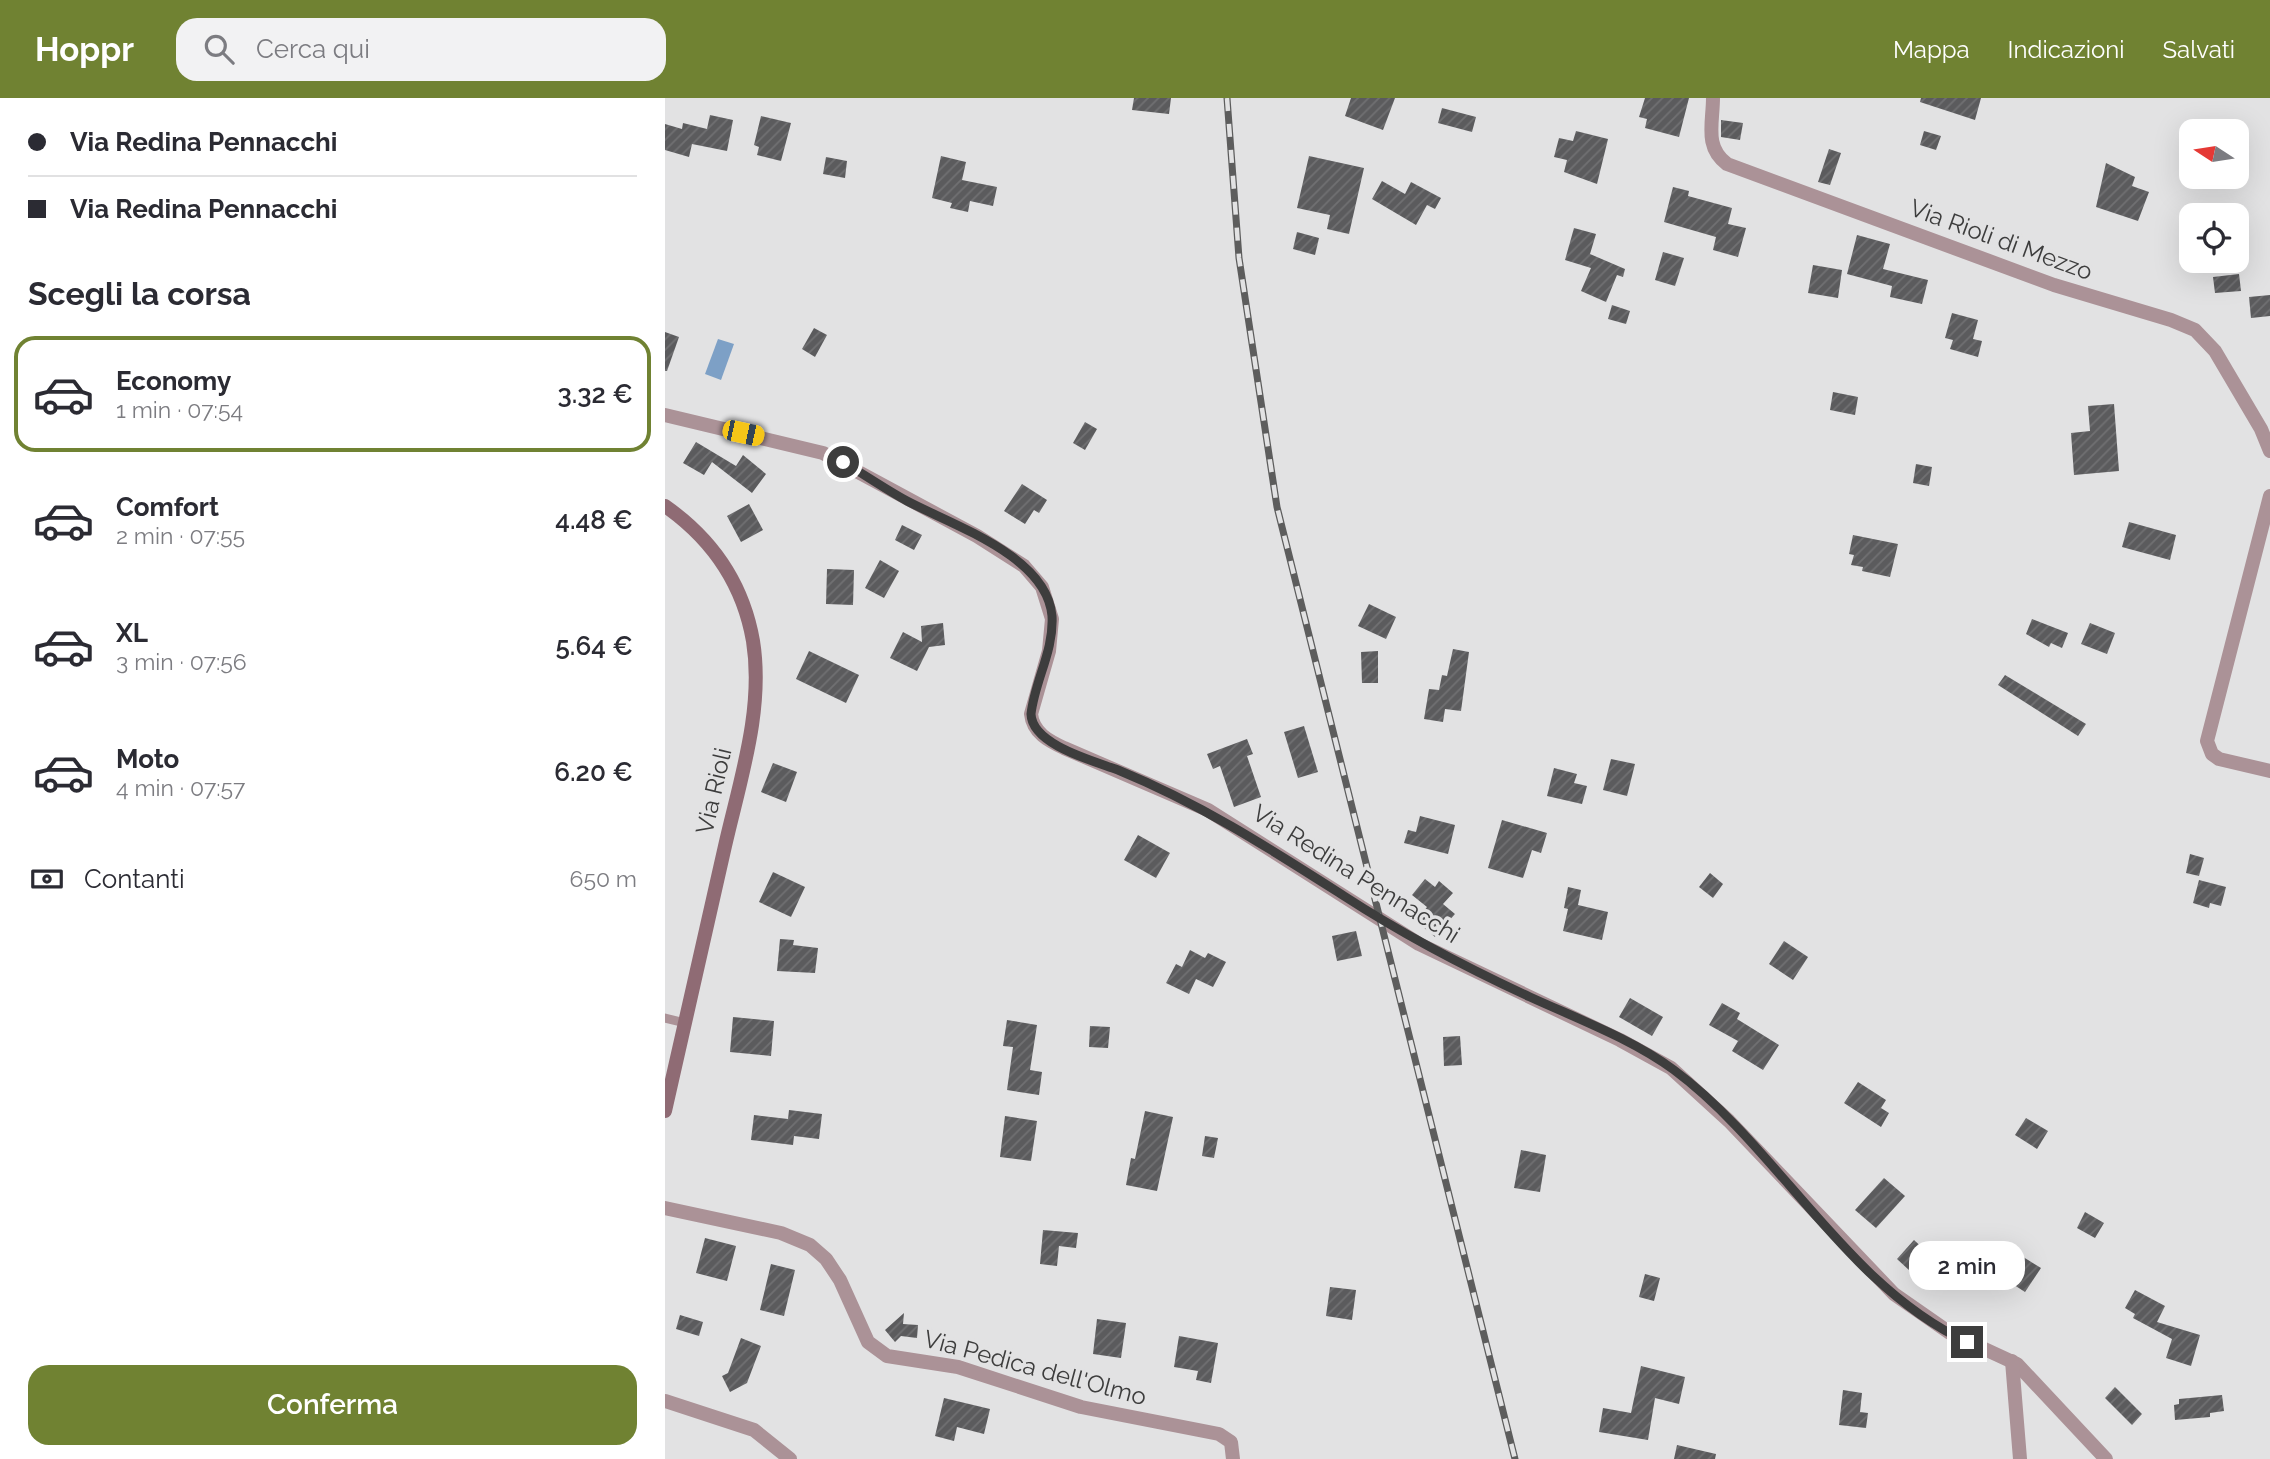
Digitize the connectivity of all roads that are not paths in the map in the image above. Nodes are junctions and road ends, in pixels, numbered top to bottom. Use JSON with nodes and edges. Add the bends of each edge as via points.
{"nodes":[{"id":1,"x":1713,"y":98,"type":"edge"},
{"id":2,"x":665,"y":415,"type":"edge"},
{"id":3,"x":2270,"y":451,"type":"edge"},
{"id":4,"x":2270,"y":496,"type":"edge"},
{"id":5,"x":665,"y":506,"type":"edge"},
{"id":6,"x":2270,"y":771,"type":"edge"},
{"id":7,"x":665,"y":1018,"type":"edge"},
{"id":8,"x":685,"y":1023,"type":"junction"},
{"id":9,"x":665,"y":1111,"type":"edge"},
{"id":10,"x":665,"y":1208,"type":"edge"},
{"id":11,"x":2012,"y":1361,"type":"junction"},
{"id":12,"x":665,"y":1401,"type":"edge"},
{"id":13,"x":790,"y":1459,"type":"edge"},
{"id":14,"x":1233,"y":1459,"type":"edge"},
{"id":15,"x":2020,"y":1459,"type":"edge"},
{"id":16,"x":2106,"y":1459,"type":"edge"}],
"edges":[{"from":1,"to":3,"type":"street","name":"Via Rioli di Mezzo","via":[[1712,143],[1719,158],[1731,167],[2054,285],[2195,330],[2215,351]]},
{"from":2,"to":11,"type":"street","name":"Via Redina Pennacchi","via":[[823,453],[1019,563],[1038,581],[1051,611],[1049,650],[1031,714],[1042,736],[1214,814],[1419,944],[1671,1068],[1712,1103],[1902,1301],[1959,1338]]},
{"from":4,"to":6,"type":"street","via":[[2207,741],[2219,759]]},
{"from":5,"to":8,"type":"main road","name":"Via Rioli","via":[[705,542],[734,582],[751,632],[755,673],[748,743]]},
{"from":7,"to":8,"type":"lane"},
{"from":8,"to":9,"type":"main road","name":"Via Rioli"},
{"from":10,"to":14,"type":"street","name":"Via Pedica dell'Olmo","via":[[781,1233],[810,1245],[840,1280],[865,1338],[887,1356],[946,1364],[1081,1407],[1219,1434],[1231,1443]]},
{"from":11,"to":15,"type":"street"},
{"from":11,"to":16,"type":"street","name":"Via Redina Pennacchi"},
{"from":12,"to":13,"type":"street","via":[[754,1430]]}]}
